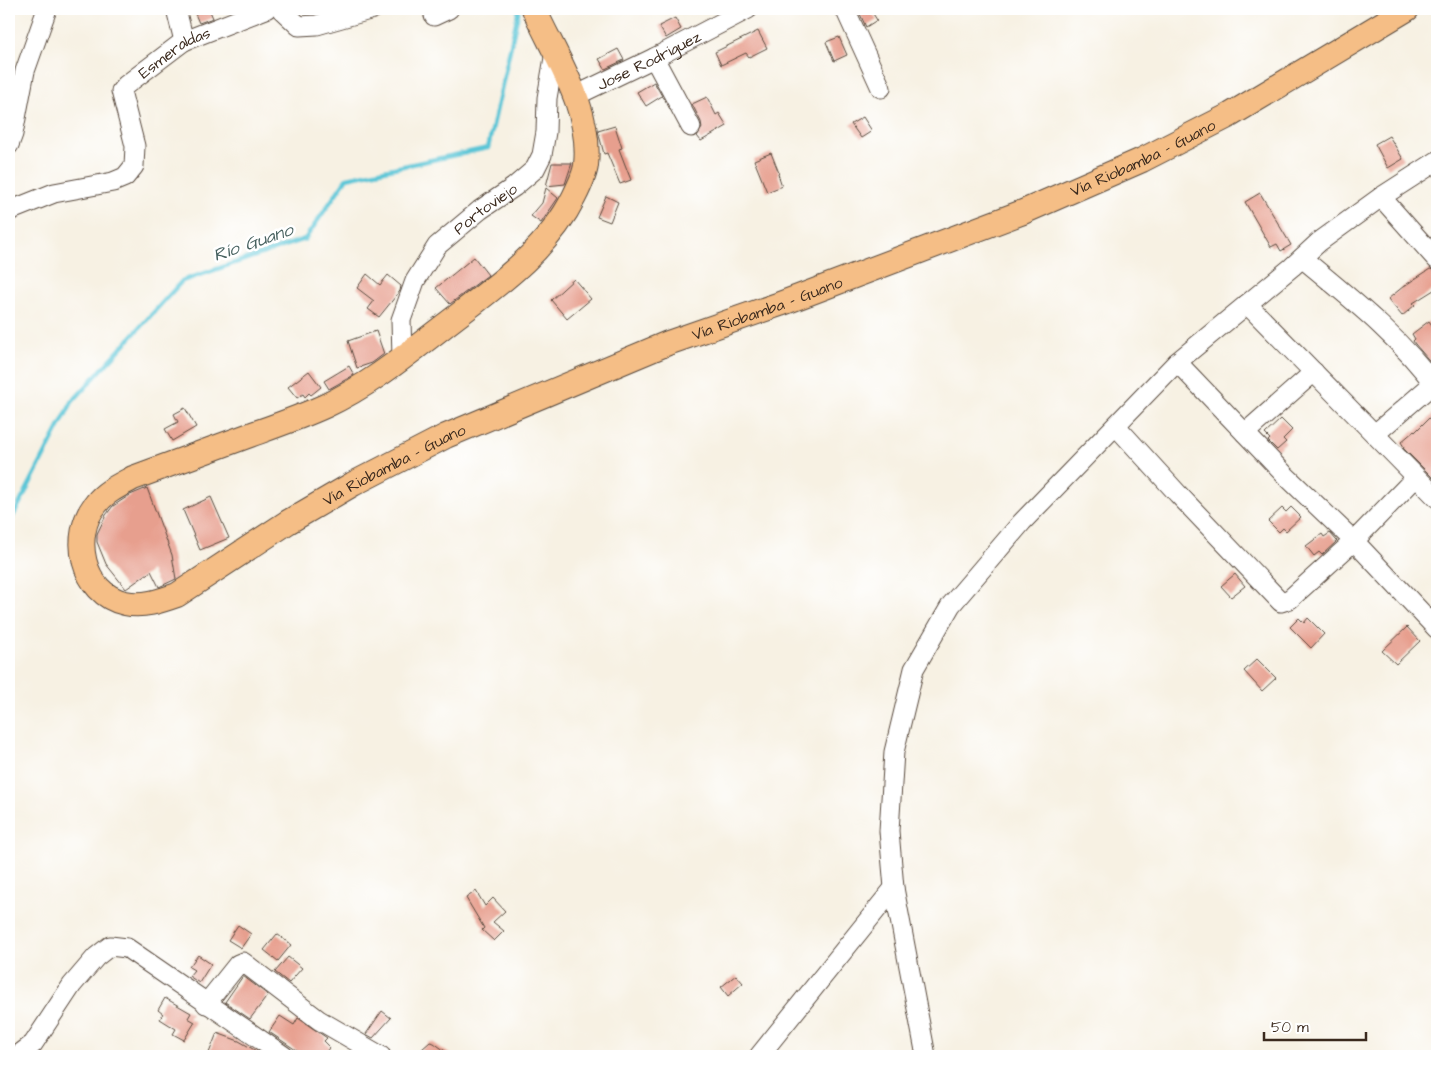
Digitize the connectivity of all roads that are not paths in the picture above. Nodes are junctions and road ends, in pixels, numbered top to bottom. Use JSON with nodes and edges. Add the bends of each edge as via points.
{"nodes":[{"id":1,"x":47,"y":9,"type":"edge"},
{"id":2,"x":176,"y":9,"type":"edge"},
{"id":3,"x":266,"y":9,"type":"edge"},
{"id":4,"x":281,"y":9,"type":"edge"},
{"id":5,"x":372,"y":9,"type":"edge"},
{"id":6,"x":748,"y":9,"type":"edge"},
{"id":7,"x":845,"y":9,"type":"edge"},
{"id":8,"x":1407,"y":9,"type":"edge"},
{"id":9,"x":537,"y":15,"type":"edge"},
{"id":10,"x":184,"y":41,"type":"junction"},
{"id":11,"x":555,"y":52,"type":"junction"},
{"id":12,"x":654,"y":58,"type":"junction"},
{"id":13,"x":881,"y":88,"type":"dead end"},
{"id":14,"x":575,"y":96,"type":"junction"},
{"id":15,"x":690,"y":127,"type":"dead end"},
{"id":16,"x":9,"y":145,"type":"edge"},
{"id":17,"x":1437,"y":161,"type":"edge"},
{"id":18,"x":1381,"y":197,"type":"junction"},
{"id":19,"x":9,"y":212,"type":"edge"},
{"id":20,"x":1302,"y":258,"type":"junction"},
{"id":21,"x":1437,"y":260,"type":"edge"},
{"id":22,"x":1247,"y":304,"type":"junction"},
{"id":23,"x":402,"y":358,"type":"junction"},
{"id":24,"x":1177,"y":362,"type":"junction"},
{"id":25,"x":1314,"y":372,"type":"junction"},
{"id":26,"x":1435,"y":385,"type":"edge"},
{"id":27,"x":1116,"y":426,"type":"junction"},
{"id":28,"x":1245,"y":432,"type":"junction"},
{"id":29,"x":1376,"y":434,"type":"junction"},
{"id":30,"x":1416,"y":478,"type":"junction"},
{"id":31,"x":1437,"y":498,"type":"edge"},
{"id":32,"x":1354,"y":541,"type":"junction"},
{"id":33,"x":1437,"y":629,"type":"edge"},
{"id":34,"x":894,"y":888,"type":"junction"},
{"id":35,"x":206,"y":1004,"type":"junction"},
{"id":36,"x":17,"y":1056,"type":"edge"},
{"id":37,"x":284,"y":1056,"type":"edge"},
{"id":38,"x":381,"y":1056,"type":"edge"},
{"id":39,"x":759,"y":1056,"type":"edge"},
{"id":40,"x":926,"y":1056,"type":"edge"}],
"edges":[{"from":1,"to":16,"type":"street","via":[[25,71]]},
{"from":2,"to":10,"type":"street"},
{"from":3,"to":10,"type":"street","name":"Esmeraldas"},
{"from":4,"to":5,"type":"street","via":[[299,26],[317,25]]},
{"from":6,"to":12,"type":"street","name":"Jose Rodriguez"},
{"from":7,"to":13,"type":"street"},
{"from":8,"to":23,"type":"main road","name":"Vía Riobamba - Guano","via":[[1230,115],[1142,160],[1024,212],[668,343],[446,436],[288,522],[177,595],[151,603],[126,603],[114,600],[94,583],[83,558],[83,527],[96,503],[110,492],[133,478],[324,406],[379,376]]},
{"from":9,"to":11,"type":"main road","name":"Vía Riobamba - Guano"},
{"from":10,"to":19,"type":"street","name":"Esmeraldas","via":[[121,91],[135,146],[134,166],[125,177],[54,193]]},
{"from":11,"to":14,"type":"main road","name":"Vía Riobamba - Guano"},
{"from":11,"to":23,"type":"street","name":"Portoviejo","via":[[542,155],[535,169],[437,246],[415,281],[401,320]]},
{"from":12,"to":14,"type":"street","name":"Jose Rodriguez"},
{"from":12,"to":15,"type":"street"},
{"from":14,"to":23,"type":"main road","name":"Vía Riobamba - Guano","via":[[587,151],[586,168],[569,207],[528,257],[494,288]]},
{"from":17,"to":18,"type":"street"},
{"from":18,"to":20,"type":"street"},
{"from":18,"to":21,"type":"street"},
{"from":20,"to":22,"type":"street"},
{"from":20,"to":26,"type":"street","via":[[1382,326]]},
{"from":22,"to":24,"type":"street"},
{"from":22,"to":25,"type":"street"},
{"from":24,"to":27,"type":"street"},
{"from":24,"to":28,"type":"street"},
{"from":25,"to":28,"type":"street"},
{"from":25,"to":29,"type":"street"},
{"from":26,"to":29,"type":"street"},
{"from":27,"to":32,"type":"street","via":[[1281,602],[1290,599]]},
{"from":27,"to":34,"type":"street","via":[[1022,522],[951,605],[914,669],[894,752],[888,831]]},
{"from":28,"to":32,"type":"street"},
{"from":29,"to":30,"type":"street"},
{"from":30,"to":31,"type":"street"},
{"from":30,"to":32,"type":"street"},
{"from":32,"to":33,"type":"street"},
{"from":34,"to":39,"type":"street"},
{"from":34,"to":40,"type":"street"},
{"from":35,"to":36,"type":"street","via":[[126,948],[110,946],[72,985],[33,1044]]},
{"from":35,"to":37,"type":"street"},
{"from":35,"to":38,"type":"street","via":[[243,962],[319,1020]]}]}
